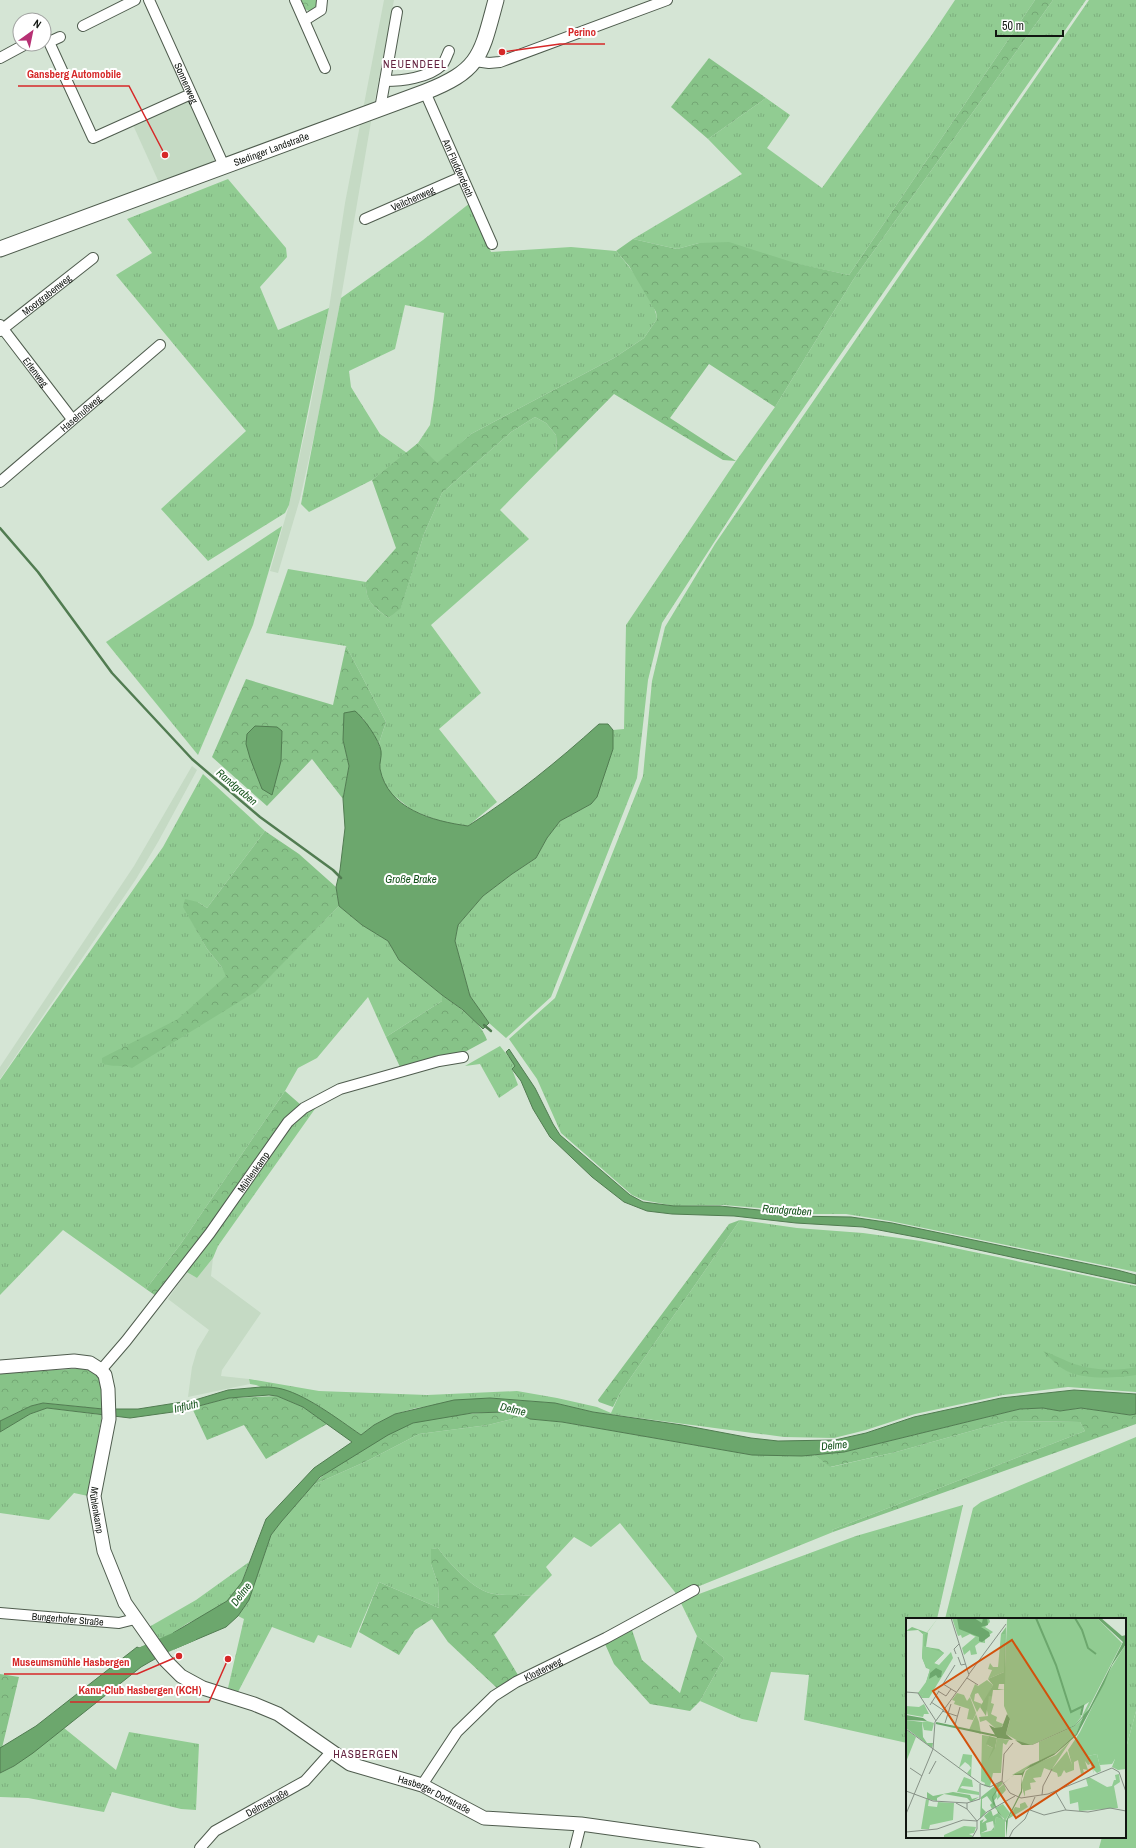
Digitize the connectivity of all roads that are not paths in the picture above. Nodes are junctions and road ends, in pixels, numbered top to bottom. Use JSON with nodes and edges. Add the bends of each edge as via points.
{"nodes":[{"id":1,"x":135,"y":0,"type":"edge"},
{"id":2,"x":149,"y":0,"type":"edge"},
{"id":3,"x":295,"y":0,"type":"edge"},
{"id":4,"x":322,"y":0,"type":"edge"},
{"id":5,"x":496,"y":0,"type":"edge"},
{"id":6,"x":667,"y":0,"type":"edge"},
{"id":7,"x":397,"y":12,"type":"dead end"},
{"id":8,"x":305,"y":20,"type":"junction"},
{"id":9,"x":83,"y":26,"type":"dead end"},
{"id":10,"x":60,"y":37,"type":"dead end"},
{"id":11,"x":52,"y":38,"type":"edge"},
{"id":12,"x":449,"y":51,"type":"dead end"},
{"id":13,"x":12,"y":52,"type":"edge"},
{"id":14,"x":52,"y":52,"type":"edge"},
{"id":15,"x":0,"y":58,"type":"edge"},
{"id":16,"x":475,"y":61,"type":"junction"},
{"id":17,"x":325,"y":68,"type":"dead end"},
{"id":18,"x":385,"y":81,"type":"junction"},
{"id":19,"x":425,"y":92,"type":"junction"},
{"id":20,"x":191,"y":94,"type":"junction"},
{"id":21,"x":380,"y":109,"type":"junction"},
{"id":22,"x":224,"y":166,"type":"junction"},
{"id":23,"x":461,"y":177,"type":"junction"},
{"id":24,"x":364,"y":219,"type":"dead end"},
{"id":25,"x":492,"y":244,"type":"dead end"},
{"id":26,"x":0,"y":249,"type":"edge"},
{"id":27,"x":93,"y":258,"type":"dead end"},
{"id":28,"x":1,"y":328,"type":"edge"},
{"id":29,"x":160,"y":345,"type":"dead end"},
{"id":30,"x":72,"y":418,"type":"junction"},
{"id":31,"x":0,"y":482,"type":"edge"},
{"id":32,"x":463,"y":1057,"type":"dead end"},
{"id":33,"x":0,"y":1367,"type":"edge"},
{"id":34,"x":101,"y":1370,"type":"junction"},
{"id":35,"x":694,"y":1590,"type":"dead end"},
{"id":36,"x":0,"y":1612,"type":"edge"},
{"id":37,"x":136,"y":1619,"type":"junction"},
{"id":38,"x":152,"y":1642,"type":"joint"},
{"id":39,"x":331,"y":1752,"type":"junction"},
{"id":40,"x":422,"y":1785,"type":"junction"},
{"id":41,"x":581,"y":1824,"type":"junction"},
{"id":42,"x":200,"y":1848,"type":"edge"},
{"id":43,"x":576,"y":1848,"type":"edge"},
{"id":44,"x":753,"y":1848,"type":"edge"}],
"edges":[{"from":1,"to":9,"type":"street"},
{"from":2,"to":20,"type":"street","name":"Sonnenweg"},
{"from":3,"to":8,"type":"street"},
{"from":4,"to":8,"type":"street","via":[[321,10]]},
{"from":5,"to":16,"type":"main road","name":"Stedinger Landstraße","via":[[486,36]]},
{"from":6,"to":16,"type":"street","via":[[500,62]]},
{"from":7,"to":18,"type":"street"},
{"from":8,"to":17,"type":"street"},
{"from":10,"to":11,"type":"street"},
{"from":12,"to":18,"type":"street","via":[[442,65],[431,72],[407,81]]},
{"from":13,"to":15,"type":"street"},
{"from":14,"to":20,"type":"street","via":[[93,138]]},
{"from":16,"to":19,"type":"main road","name":"Stedinger Landstraße","via":[[455,79]]},
{"from":18,"to":21,"type":"street"},
{"from":19,"to":21,"type":"main road","name":"Stedinger Landstraße"},
{"from":19,"to":23,"type":"street","name":"Am Fludderdeich"},
{"from":20,"to":22,"type":"street","name":"Sonnenweg"},
{"from":21,"to":22,"type":"main road","name":"Stedinger Landstraße"},
{"from":22,"to":26,"type":"main road","name":"Stedinger Landstraße"},
{"from":23,"to":24,"type":"street","name":"Veilchenweg"},
{"from":23,"to":25,"type":"street","name":"Am Fludderdeich"},
{"from":27,"to":28,"type":"street","name":"Moorgrabenweg"},
{"from":28,"to":30,"type":"street","name":"Erlenweg"},
{"from":29,"to":30,"type":"street","name":"Haselnußweg"},
{"from":30,"to":31,"type":"street","name":"Haselnußweg"},
{"from":32,"to":34,"type":"street","name":"Mühlenkamp","via":[[439,1061],[340,1089],[304,1108],[288,1122],[210,1233]]},
{"from":33,"to":34,"type":"street","via":[[74,1362],[90,1363]]},
{"from":34,"to":37,"type":"street","name":"Mühlenkamp","via":[[105,1376],[109,1419],[94,1496],[104,1551],[125,1603]]},
{"from":35,"to":40,"type":"street","name":"Klosterweg","via":[[606,1638],[516,1682],[494,1696],[457,1732]]},
{"from":36,"to":37,"type":"street","name":"Bungerhofer Straße","via":[[119,1623]]},
{"from":37,"to":38,"type":"street","name":"Mühlenkamp"},
{"from":38,"to":39,"type":"street","name":"Hasberger Dorfstraße","via":[[181,1676],[203,1688],[278,1714]]},
{"from":39,"to":40,"type":"street","name":"Hasberger Dorfstraße","via":[[350,1764]]},
{"from":39,"to":42,"type":"street","name":"Delmestraße","via":[[305,1781],[215,1831]]},
{"from":40,"to":41,"type":"street","name":"Hasberger Dorfstraße","via":[[484,1818]]},
{"from":41,"to":43,"type":"street"},
{"from":41,"to":44,"type":"street","name":"Hasberger Dorfstraße"}]}
